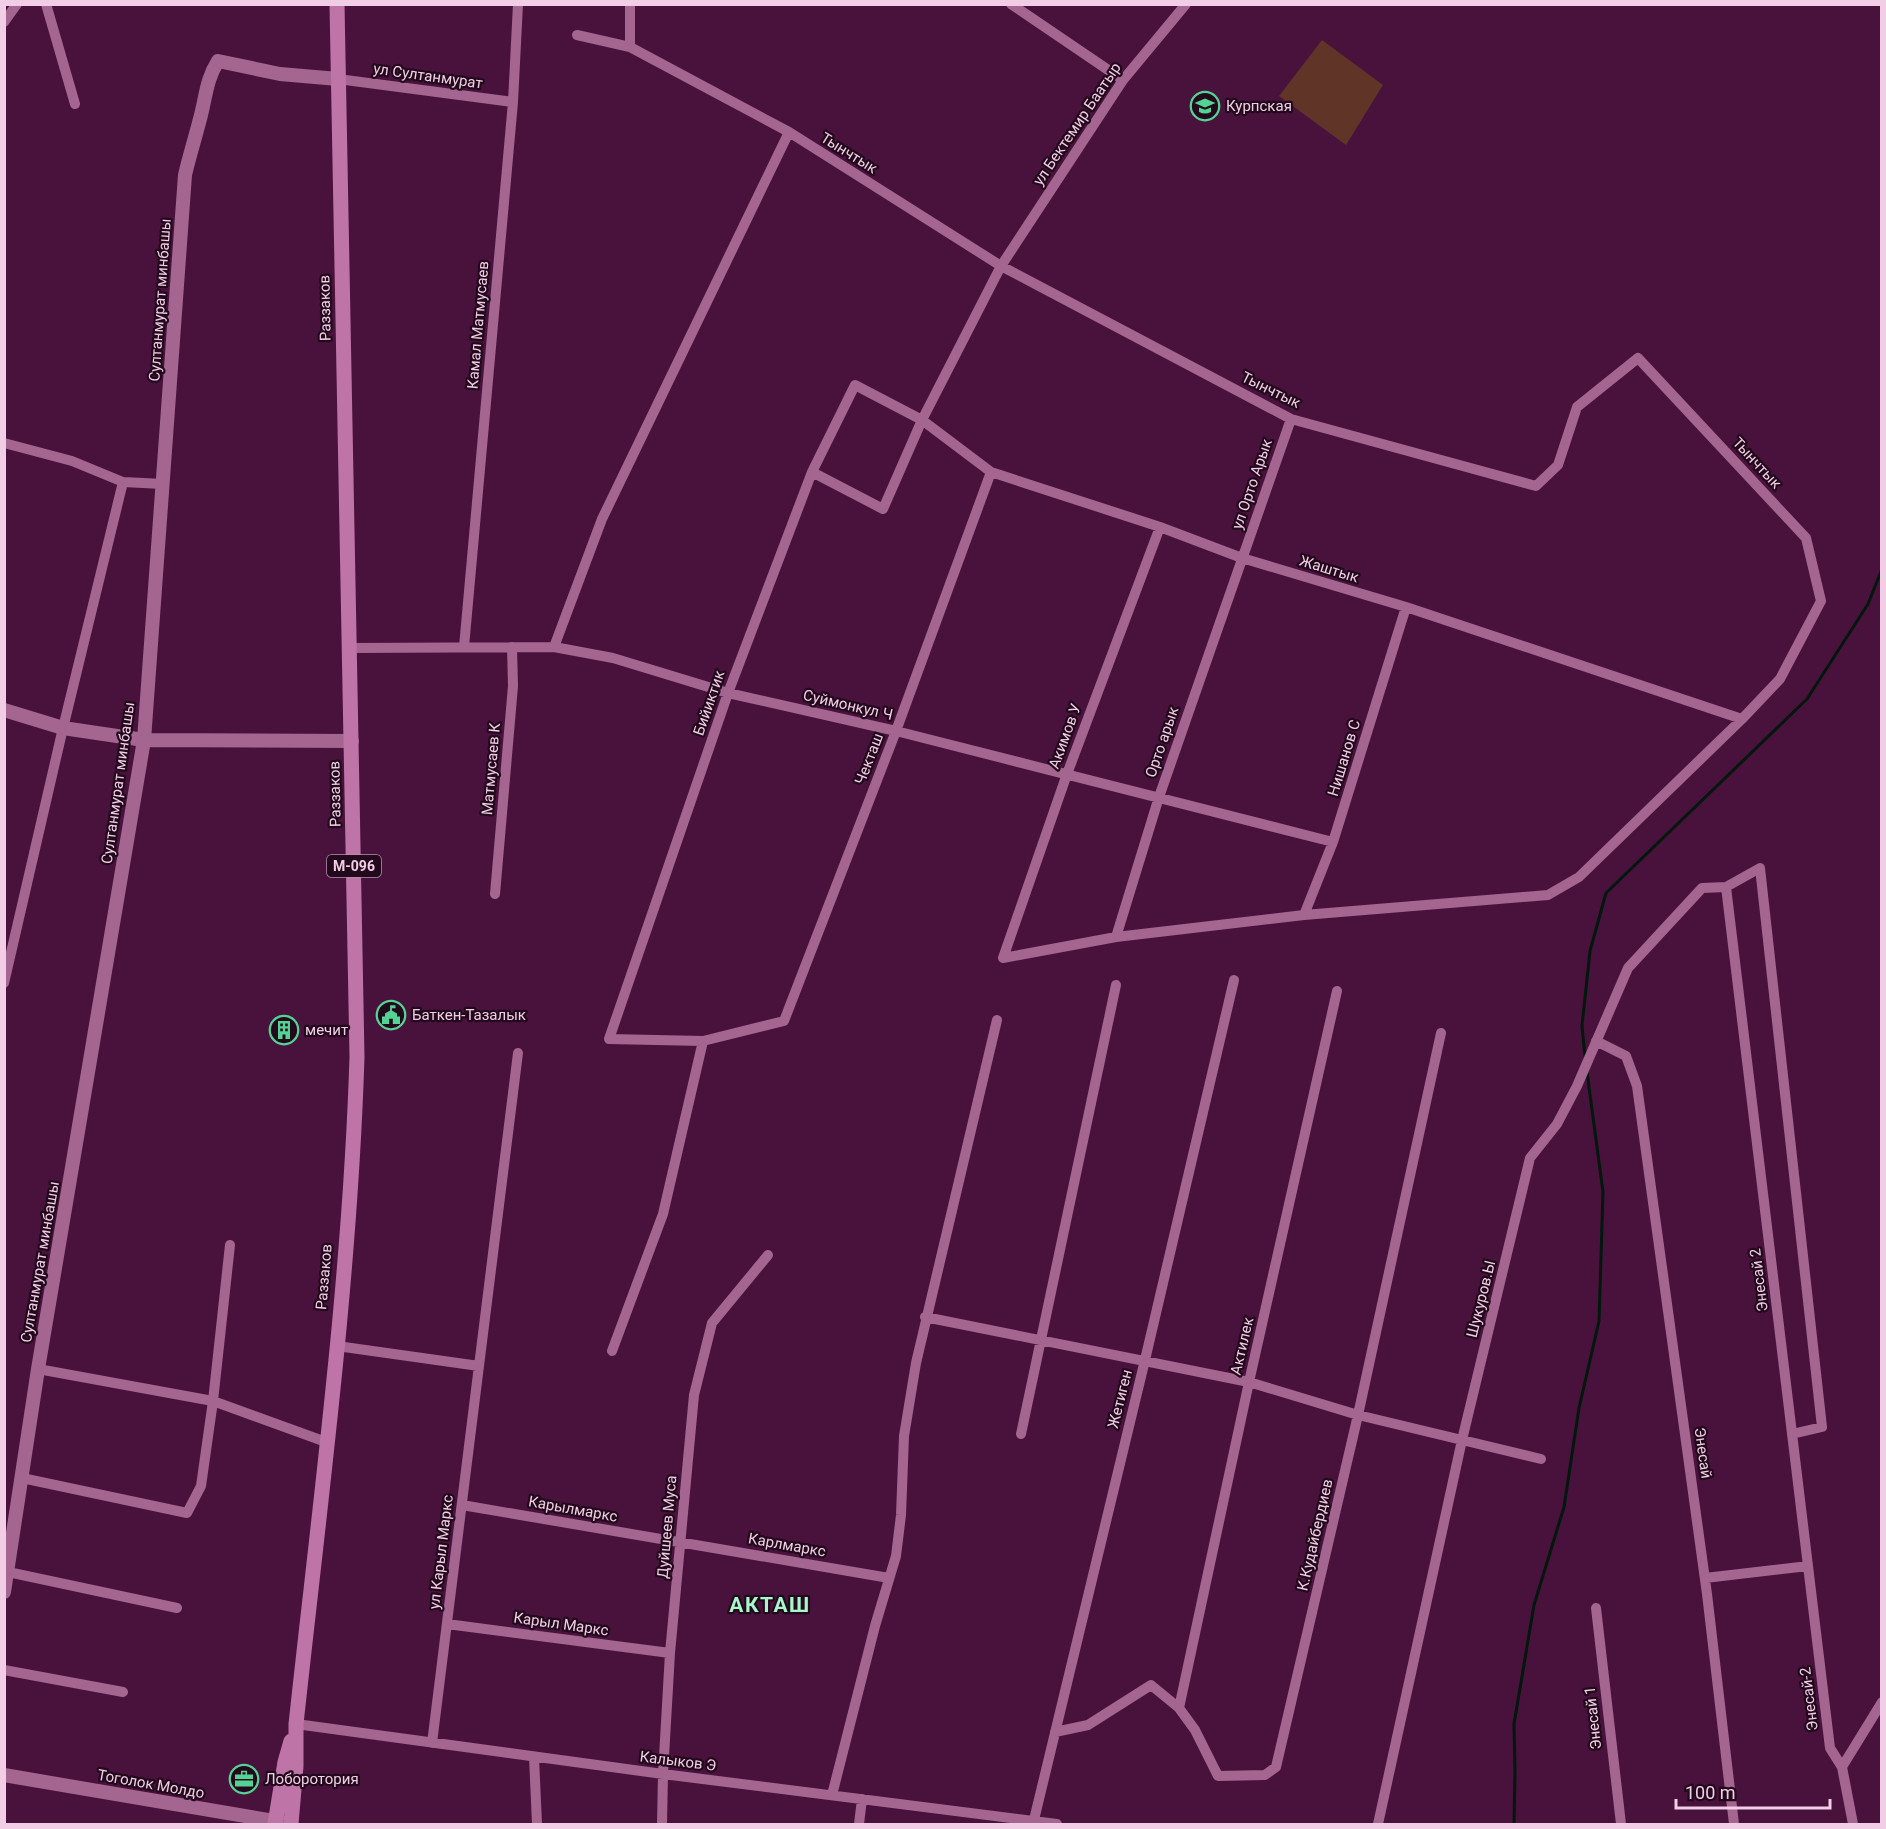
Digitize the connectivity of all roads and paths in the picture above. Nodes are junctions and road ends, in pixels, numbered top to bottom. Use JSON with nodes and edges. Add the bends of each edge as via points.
{"nodes":[{"id":1,"x":17,"y":4,"type":"edge"},
{"id":2,"x":46,"y":4,"type":"edge"},
{"id":3,"x":337,"y":4,"type":"edge"},
{"id":4,"x":518,"y":4,"type":"edge"},
{"id":5,"x":630,"y":4,"type":"edge"},
{"id":6,"x":1011,"y":4,"type":"edge"},
{"id":7,"x":1186,"y":4,"type":"edge"},
{"id":8,"x":4,"y":22,"type":"edge"},
{"id":9,"x":577,"y":35,"type":"dead end"},
{"id":10,"x":630,"y":47,"type":"junction"},
{"id":11,"x":338,"y":79,"type":"junction"},
{"id":12,"x":1122,"y":80,"type":"junction"},
{"id":13,"x":513,"y":102,"type":"junction"},
{"id":14,"x":75,"y":104,"type":"dead end"},
{"id":15,"x":789,"y":132,"type":"junction"},
{"id":16,"x":1001,"y":266,"type":"junction"},
{"id":17,"x":855,"y":385,"type":"joint"},
{"id":18,"x":1291,"y":419,"type":"junction"},
{"id":19,"x":922,"y":420,"type":"junction"},
{"id":20,"x":4,"y":443,"type":"edge"},
{"id":21,"x":812,"y":472,"type":"junction"},
{"id":22,"x":991,"y":472,"type":"junction"},
{"id":23,"x":123,"y":482,"type":"junction"},
{"id":24,"x":163,"y":484,"type":"junction"},
{"id":25,"x":1160,"y":527,"type":"junction"},
{"id":26,"x":1242,"y":558,"type":"junction"},
{"id":27,"x":1406,"y":607,"type":"junction"},
{"id":28,"x":464,"y":647,"type":"junction"},
{"id":29,"x":512,"y":647,"type":"junction"},
{"id":30,"x":554,"y":647,"type":"junction"},
{"id":31,"x":350,"y":648,"type":"junction"},
{"id":32,"x":728,"y":693,"type":"junction"},
{"id":33,"x":4,"y":710,"type":"edge"},
{"id":34,"x":1742,"y":719,"type":"junction"},
{"id":35,"x":63,"y":728,"type":"junction"},
{"id":36,"x":896,"y":731,"type":"junction"},
{"id":37,"x":144,"y":740,"type":"junction"},
{"id":38,"x":352,"y":741,"type":"junction"},
{"id":39,"x":1067,"y":774,"type":"junction"},
{"id":40,"x":1159,"y":797,"type":"junction"},
{"id":41,"x":1333,"y":842,"type":"junction"},
{"id":42,"x":1726,"y":887,"type":"junction"},
{"id":43,"x":495,"y":894,"type":"dead end"},
{"id":44,"x":1304,"y":915,"type":"junction"},
{"id":45,"x":1116,"y":937,"type":"junction"},
{"id":46,"x":1233,"y":980,"type":"dead end"},
{"id":47,"x":4,"y":983,"type":"edge"},
{"id":48,"x":1116,"y":985,"type":"dead end"},
{"id":49,"x":1337,"y":991,"type":"dead end"},
{"id":50,"x":997,"y":1020,"type":"dead end"},
{"id":51,"x":1441,"y":1033,"type":"dead end"},
{"id":52,"x":703,"y":1041,"type":"junction"},
{"id":53,"x":1596,"y":1041,"type":"junction"},
{"id":54,"x":518,"y":1053,"type":"dead end"},
{"id":55,"x":230,"y":1245,"type":"dead end"},
{"id":56,"x":768,"y":1255,"type":"dead end"},
{"id":57,"x":926,"y":1317,"type":"junction"},
{"id":58,"x":1041,"y":1340,"type":"junction"},
{"id":59,"x":336,"y":1346,"type":"junction"},
{"id":60,"x":612,"y":1351,"type":"dead end"},
{"id":61,"x":1145,"y":1360,"type":"junction"},
{"id":62,"x":479,"y":1366,"type":"junction"},
{"id":63,"x":38,"y":1369,"type":"junction"},
{"id":64,"x":1249,"y":1382,"type":"junction"},
{"id":65,"x":213,"y":1401,"type":"junction"},
{"id":66,"x":1358,"y":1415,"type":"junction"},
{"id":67,"x":1021,"y":1434,"type":"dead end"},
{"id":68,"x":1792,"y":1434,"type":"junction"},
{"id":69,"x":1462,"y":1440,"type":"junction"},
{"id":70,"x":326,"y":1442,"type":"junction"},
{"id":71,"x":1541,"y":1459,"type":"dead end"},
{"id":72,"x":22,"y":1478,"type":"junction"},
{"id":73,"x":462,"y":1505,"type":"junction"},
{"id":74,"x":680,"y":1542,"type":"junction"},
{"id":75,"x":1808,"y":1566,"type":"junction"},
{"id":76,"x":8,"y":1572,"type":"junction"},
{"id":77,"x":889,"y":1578,"type":"junction"},
{"id":78,"x":1705,"y":1578,"type":"junction"},
{"id":79,"x":4,"y":1592,"type":"edge"},
{"id":80,"x":177,"y":1608,"type":"dead end"},
{"id":81,"x":1596,"y":1608,"type":"dead end"},
{"id":82,"x":447,"y":1624,"type":"junction"},
{"id":83,"x":670,"y":1653,"type":"junction"},
{"id":84,"x":4,"y":1670,"type":"edge"},
{"id":85,"x":123,"y":1692,"type":"dead end"},
{"id":86,"x":1881,"y":1702,"type":"edge"},
{"id":87,"x":1179,"y":1708,"type":"junction"},
{"id":88,"x":296,"y":1724,"type":"junction"},
{"id":89,"x":1055,"y":1732,"type":"junction"},
{"id":90,"x":432,"y":1743,"type":"junction"},
{"id":91,"x":534,"y":1757,"type":"junction"},
{"id":92,"x":1842,"y":1767,"type":"junction"},
{"id":93,"x":663,"y":1774,"type":"junction"},
{"id":94,"x":4,"y":1775,"type":"edge"},
{"id":95,"x":832,"y":1796,"type":"junction"},
{"id":96,"x":862,"y":1799,"type":"junction"},
{"id":97,"x":275,"y":1823,"type":"edge"},
{"id":98,"x":1034,"y":1823,"type":"edge"},
{"id":99,"x":291,"y":1824,"type":"edge"},
{"id":100,"x":537,"y":1824,"type":"edge"},
{"id":101,"x":662,"y":1824,"type":"edge"},
{"id":102,"x":859,"y":1824,"type":"edge"},
{"id":103,"x":1057,"y":1824,"type":"edge"},
{"id":104,"x":1378,"y":1824,"type":"edge"},
{"id":105,"x":1621,"y":1824,"type":"edge"},
{"id":106,"x":1734,"y":1824,"type":"edge"},
{"id":107,"x":1853,"y":1824,"type":"edge"}],
"edges":[{"from":1,"to":8,"type":"street"},
{"from":2,"to":14,"type":"street"},
{"from":3,"to":11,"type":"main road","name":"Раззаков","number":"М-096"},
{"from":4,"to":13,"type":"street","name":"Камал Матмусаев"},
{"from":5,"to":10,"type":"street"},
{"from":6,"to":12,"type":"street"},
{"from":7,"to":12,"type":"street","name":"ул Бектемир Баатыр"},
{"from":9,"to":10,"type":"street","name":"Тынчтык"},
{"from":10,"to":15,"type":"street","name":"Тынчтык"},
{"from":11,"to":13,"type":"street","name":"ул Султанмурат"},
{"from":11,"to":24,"type":"street","name":"Султанмурат минбашы","via":[[280,74],[218,60],[210,73],[185,175]]},
{"from":11,"to":31,"type":"main road","name":"Раззаков","number":"М-096"},
{"from":12,"to":16,"type":"street","name":"ул Бектемир Баатыр"},
{"from":13,"to":28,"type":"street","name":"Камал Матмусаев"},
{"from":15,"to":16,"type":"street","name":"Тынчтык"},
{"from":15,"to":30,"type":"street","via":[[602,519]]},
{"from":16,"to":18,"type":"street","name":"Тынчтык"},
{"from":16,"to":19,"type":"street","name":"ул Бектемир Баатыр"},
{"from":17,"to":19,"type":"street","name":"Жаштык"},
{"from":17,"to":21,"type":"street","name":"Бийиктик"},
{"from":18,"to":26,"type":"street","name":"ул Орто Арык"},
{"from":18,"to":34,"type":"street","name":"Тынчтык","via":[[1536,486],[1558,465],[1577,407],[1638,358],[1806,538],[1821,601],[1780,679]]},
{"from":19,"to":21,"type":"street","name":"ул Бектемир Баатыр","via":[[883,509]]},
{"from":19,"to":22,"type":"street","name":"Жаштык"},
{"from":20,"to":23,"type":"street","via":[[72,460]]},
{"from":21,"to":32,"type":"street","name":"Бийиктик"},
{"from":22,"to":25,"type":"street","name":"Жаштык"},
{"from":22,"to":36,"type":"street","name":"Чекташ"},
{"from":23,"to":24,"type":"street"},
{"from":23,"to":35,"type":"street"},
{"from":24,"to":37,"type":"street","name":"Султанмурат минбашы"},
{"from":25,"to":26,"type":"street","name":"Жаштык"},
{"from":25,"to":39,"type":"street","name":"Акимов У"},
{"from":26,"to":27,"type":"street","name":"Жаштык"},
{"from":26,"to":40,"type":"street","name":"Орто арык"},
{"from":27,"to":34,"type":"street","name":"Жаштык"},
{"from":27,"to":41,"type":"street","name":"Нишанов С"},
{"from":28,"to":29,"type":"street","name":"Суймонкул Ч"},
{"from":28,"to":31,"type":"street","name":"Суймонкул Ч"},
{"from":29,"to":30,"type":"street","name":"Суймонкул Ч"},
{"from":29,"to":43,"type":"street","name":"Матмусаев К","via":[[513,686]]},
{"from":30,"to":32,"type":"street","name":"Суймонкул Ч","via":[[613,658]]},
{"from":31,"to":38,"type":"main road","name":"Раззаков","number":"М-096"},
{"from":32,"to":36,"type":"street","name":"Суймонкул Ч"},
{"from":32,"to":52,"type":"street","name":"Бийиктик","via":[[609,1039]]},
{"from":33,"to":35,"type":"street"},
{"from":34,"to":44,"type":"street","via":[[1579,877],[1548,895]]},
{"from":35,"to":37,"type":"street"},
{"from":35,"to":47,"type":"street"},
{"from":36,"to":39,"type":"street","name":"Суймонкул Ч"},
{"from":36,"to":52,"type":"street","name":"Чекташ","via":[[784,1021]]},
{"from":37,"to":38,"type":"street"},
{"from":37,"to":63,"type":"street","name":"Султанмурат минбашы"},
{"from":38,"to":59,"type":"main road","name":"Раззаков","number":"М-096","via":[[355,1139]]},
{"from":39,"to":40,"type":"street","name":"Суймонкул Ч"},
{"from":39,"to":45,"type":"street","name":"Акимов У","via":[[1003,958]]},
{"from":40,"to":41,"type":"street","name":"Суймонкул Ч"},
{"from":40,"to":45,"type":"street","name":"Орто арык"},
{"from":41,"to":44,"type":"street","name":"Нишанов С"},
{"from":42,"to":53,"type":"street","name":"Шукуров.Ы","via":[[1702,888],[1628,968]]},
{"from":42,"to":68,"type":"street","name":"Энесай 2"},
{"from":42,"to":68,"type":"street","name":"Шукуров.Ы","via":[[1760,868],[1822,1427]]},
{"from":44,"to":45,"type":"street"},
{"from":46,"to":61,"type":"street","name":"Жетиген"},
{"from":48,"to":58,"type":"street"},
{"from":49,"to":64,"type":"street","name":"Актилек"},
{"from":50,"to":57,"type":"street"},
{"from":51,"to":66,"type":"street","name":"К.Кудайбердиев"},
{"from":52,"to":60,"type":"street","via":[[663,1214]]},
{"from":53,"to":69,"type":"street","name":"Шукуров.Ы","via":[[1557,1124],[1530,1158]]},
{"from":53,"to":78,"type":"street","name":"Энесай","via":[[1626,1056],[1637,1086]]},
{"from":54,"to":62,"type":"street","name":"ул Карыл Маркс"},
{"from":55,"to":65,"type":"street"},
{"from":56,"to":74,"type":"street","name":"Дуйшеев Муса","via":[[712,1323],[694,1395]]},
{"from":57,"to":58,"type":"street"},
{"from":57,"to":77,"type":"street","via":[[904,1436],[901,1515]]},
{"from":58,"to":61,"type":"street"},
{"from":58,"to":67,"type":"street"},
{"from":59,"to":62,"type":"street"},
{"from":59,"to":70,"type":"main road","name":"Раззаков","number":"М-096"},
{"from":61,"to":64,"type":"street"},
{"from":61,"to":89,"type":"street","name":"Жетиген"},
{"from":62,"to":73,"type":"street","name":"ул Карыл Маркс"},
{"from":63,"to":65,"type":"street"},
{"from":63,"to":72,"type":"street","name":"Султанмурат минбашы"},
{"from":64,"to":66,"type":"street"},
{"from":64,"to":87,"type":"street","name":"Актилек"},
{"from":65,"to":70,"type":"street"},
{"from":65,"to":72,"type":"street","via":[[201,1486],[188,1513]]},
{"from":66,"to":69,"type":"street"},
{"from":66,"to":87,"type":"street","name":"К.Кудайбердиев","via":[[1276,1767],[1265,1775],[1218,1776]]},
{"from":68,"to":75,"type":"street","name":"Энесай 2"},
{"from":69,"to":71,"type":"street"},
{"from":69,"to":104,"type":"street","name":"Шукуров.Ы"},
{"from":70,"to":88,"type":"main road","name":"Раззаков","number":"М-096"},
{"from":72,"to":76,"type":"street","name":"Султанмурат минбашы"},
{"from":73,"to":74,"type":"street","name":"Карылмаркс"},
{"from":73,"to":82,"type":"street","name":"ул Карыл Маркс"},
{"from":74,"to":77,"type":"street","name":"Карлмаркс"},
{"from":74,"to":83,"type":"street","name":"Дуйшеев Муса"},
{"from":75,"to":78,"type":"street"},
{"from":75,"to":92,"type":"street","name":"Энесай-2","via":[[1830,1748]]},
{"from":76,"to":79,"type":"street","name":"Султанмурат минбашы"},
{"from":76,"to":80,"type":"street"},
{"from":77,"to":95,"type":"street"},
{"from":78,"to":106,"type":"street","name":"Энесай"},
{"from":81,"to":105,"type":"street","name":"Энесай 1"},
{"from":82,"to":83,"type":"street","name":"Карыл Маркс"},
{"from":82,"to":90,"type":"street","name":"ул Карыл Маркс"},
{"from":83,"to":93,"type":"street","name":"Дуйшеев Муса"},
{"from":84,"to":85,"type":"street"},
{"from":86,"to":92,"type":"street"},
{"from":87,"to":89,"type":"street","name":"К.Кудайбердиев","via":[[1151,1685],[1088,1725]]},
{"from":88,"to":90,"type":"street","name":"Калыков Э"},
{"from":88,"to":97,"type":"main road","number":"М-096"},
{"from":88,"to":99,"type":"main road","number":"М-096"},
{"from":89,"to":98,"type":"street","name":"Жетиген"},
{"from":90,"to":91,"type":"street","name":"Калыков Э"},
{"from":91,"to":93,"type":"street","name":"Калыков Э"},
{"from":91,"to":100,"type":"street"},
{"from":92,"to":107,"type":"street","name":"Энесай-2"},
{"from":93,"to":95,"type":"street","name":"Калыков Э"},
{"from":93,"to":101,"type":"street","name":"Дуйшеев Муса"},
{"from":94,"to":97,"type":"street","name":"Тоголок Молдо"},
{"from":95,"to":96,"type":"street","name":"Калыков Э"},
{"from":96,"to":98,"type":"street","name":"Калыков Э"},
{"from":96,"to":102,"type":"street"},
{"from":97,"to":99,"type":"street","name":"Тоголок Молдо"},
{"from":98,"to":103,"type":"street","name":"Калыков Э"}]}
